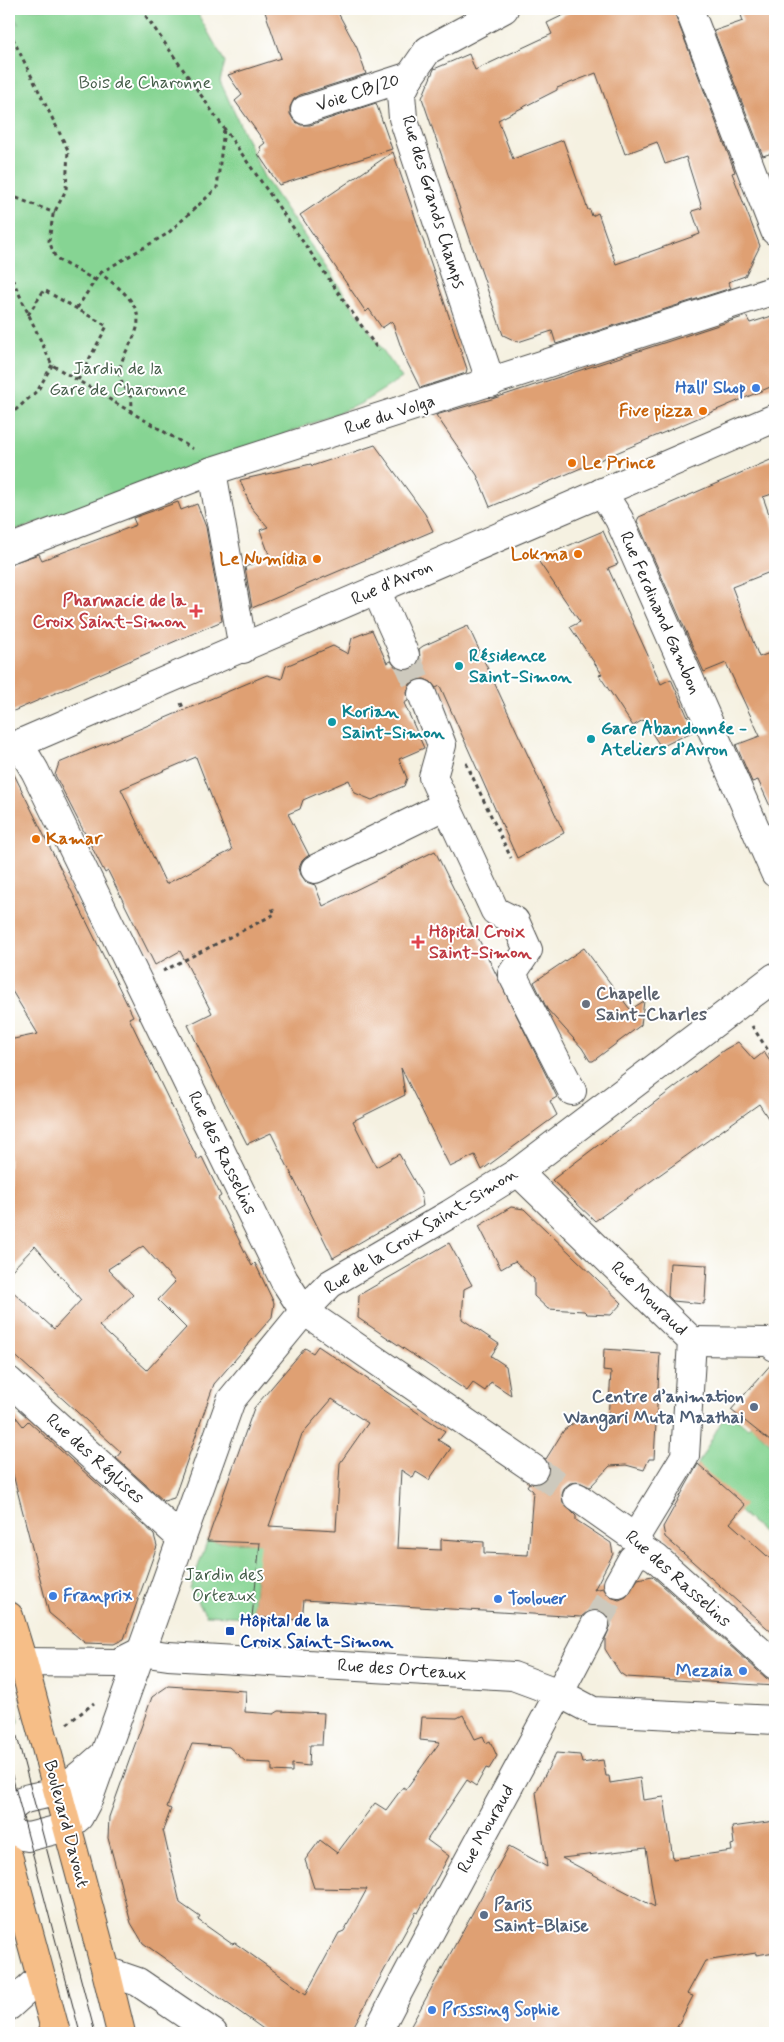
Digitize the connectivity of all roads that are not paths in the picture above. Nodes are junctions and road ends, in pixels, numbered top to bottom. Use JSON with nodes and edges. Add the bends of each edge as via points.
{"nodes":[{"id":1,"x":504,"y":9,"type":"edge"},
{"id":2,"x":689,"y":9,"type":"edge"},
{"id":3,"x":410,"y":76,"type":"junction"},
{"id":4,"x":305,"y":110,"type":"dead end"},
{"id":5,"x":775,"y":231,"type":"edge"},
{"id":6,"x":775,"y":290,"type":"edge"},
{"id":7,"x":491,"y":383,"type":"junction"},
{"id":8,"x":775,"y":418,"type":"edge"},
{"id":9,"x":212,"y":471,"type":"junction"},
{"id":10,"x":602,"y":492,"type":"junction"},
{"id":11,"x":9,"y":549,"type":"edge"},
{"id":12,"x":376,"y":590,"type":"junction"},
{"id":13,"x":243,"y":649,"type":"junction"},
{"id":14,"x":405,"y":655,"type":"tunnel mouth"},
{"id":15,"x":422,"y":694,"type":"tunnel mouth"},
{"id":16,"x":14,"y":746,"type":"edge"},
{"id":17,"x":446,"y":804,"type":"junction"},
{"id":18,"x":315,"y":869,"type":"dead end"},
{"id":19,"x":775,"y":873,"type":"edge"},
{"id":20,"x":775,"y":977,"type":"edge"},
{"id":21,"x":572,"y":1091,"type":"dead end"},
{"id":22,"x":518,"y":1172,"type":"junction"},
{"id":23,"x":304,"y":1311,"type":"junction"},
{"id":24,"x":692,"y":1341,"type":"junction"},
{"id":25,"x":775,"y":1347,"type":"edge"},
{"id":26,"x":9,"y":1381,"type":"edge"},
{"id":27,"x":534,"y":1469,"type":"tunnel mouth"},
{"id":28,"x":577,"y":1497,"type":"tunnel mouth"},
{"id":29,"x":181,"y":1538,"type":"junction"},
{"id":30,"x":639,"y":1544,"type":"junction"},
{"id":31,"x":618,"y":1584,"type":"tunnel mouth"},
{"id":32,"x":9,"y":1616,"type":"edge"},
{"id":33,"x":595,"y":1625,"type":"tunnel mouth"},
{"id":34,"x":140,"y":1652,"type":"junction"},
{"id":35,"x":24,"y":1662,"type":"junction"},
{"id":36,"x":775,"y":1665,"type":"edge"},
{"id":37,"x":560,"y":1693,"type":"junction"},
{"id":38,"x":775,"y":1720,"type":"edge"},
{"id":39,"x":106,"y":1753,"type":"junction"},
{"id":40,"x":57,"y":1791,"type":"junction"},
{"id":41,"x":9,"y":1814,"type":"edge"},
{"id":42,"x":67,"y":1827,"type":"junction"},
{"id":43,"x":9,"y":1834,"type":"edge"},
{"id":44,"x":9,"y":1859,"type":"edge"},
{"id":45,"x":106,"y":1971,"type":"junction"},
{"id":46,"x":40,"y":1978,"type":"junction"},
{"id":47,"x":9,"y":2006,"type":"edge"},
{"id":48,"x":56,"y":2033,"type":"edge"},
{"id":49,"x":120,"y":2033,"type":"edge"},
{"id":50,"x":213,"y":2033,"type":"edge"},
{"id":51,"x":377,"y":2033,"type":"edge"}],
"edges":[{"from":1,"to":3,"type":"street","name":"Rue des Grands Champs","via":[[428,50]]},
{"from":2,"to":5,"type":"street"},
{"from":3,"to":4,"type":"street","name":"Voie CB/20"},
{"from":3,"to":7,"type":"street","name":"Rue des Grands Champs","via":[[401,94],[403,118]]},
{"from":6,"to":7,"type":"street","name":"Rue du Volga"},
{"from":7,"to":9,"type":"street","name":"Rue du Volga"},
{"from":8,"to":10,"type":"street","name":"Rue d'Avron"},
{"from":9,"to":11,"type":"street","name":"Rue du Volga"},
{"from":9,"to":13,"type":"street"},
{"from":10,"to":12,"type":"street","name":"Rue d'Avron"},
{"from":10,"to":19,"type":"street","name":"Rue Ferdinand Gambon","via":[[619,520]]},
{"from":12,"to":13,"type":"street","name":"Rue d'Avron"},
{"from":12,"to":14,"type":"street"},
{"from":13,"to":16,"type":"street","name":"Rue d'Avron"},
{"from":15,"to":17,"type":"street","via":[[442,745],[433,778]]},
{"from":16,"to":23,"type":"street","name":"Rue des Rasselins","via":[[35,771],[284,1280]]},
{"from":17,"to":18,"type":"street"},
{"from":17,"to":21,"type":"street","via":[[495,911],[515,921],[528,950],[512,974]]},
{"from":20,"to":22,"type":"street","name":"Rue de la Croix Saint-Simon"},
{"from":22,"to":23,"type":"street","name":"Rue de la Croix Saint-Simon","via":[[330,1284]]},
{"from":22,"to":24,"type":"street","name":"Rue Mouraud"},
{"from":23,"to":27,"type":"street","name":"Rue des Rasselins"},
{"from":23,"to":29,"type":"street","name":"Rue de la Croix Saint-Simon","via":[[231,1400]]},
{"from":24,"to":25,"type":"street","via":[[770,1342]]},
{"from":24,"to":30,"type":"street","name":"Rue Mouraud","via":[[685,1456]]},
{"from":26,"to":29,"type":"street","name":"Rue des Réglises"},
{"from":28,"to":30,"type":"street","name":"Rue des Rasselins"},
{"from":29,"to":34,"type":"street","name":"Rue de la Croix Saint-Simon"},
{"from":30,"to":31,"type":"street","name":"Rue Mouraud"},
{"from":30,"to":36,"type":"street","name":"Rue des Rasselins"},
{"from":32,"to":35,"type":"main road","name":"Boulevard Davout"},
{"from":33,"to":37,"type":"street","name":"Rue Mouraud"},
{"from":34,"to":35,"type":"street","name":"Rue des Orteaux","via":[[118,1663]]},
{"from":34,"to":37,"type":"street","name":"Rue des Orteaux","via":[[513,1676]]},
{"from":34,"to":39,"type":"street","name":"Rue de la Croix Saint-Simon"},
{"from":35,"to":40,"type":"main road","name":"Boulevard Davout"},
{"from":37,"to":38,"type":"street","name":"Rue des Orteaux","via":[[593,1711]]},
{"from":37,"to":51,"type":"street","name":"Rue Mouraud"},
{"from":39,"to":40,"type":"street"},
{"from":39,"to":42,"type":"street","name":"Rue de la Croix Saint-Simon","via":[[90,1798],[79,1816]]},
{"from":40,"to":41,"type":"street","via":[[19,1801]]},
{"from":40,"to":42,"type":"main road","name":"Boulevard Davout"},
{"from":42,"to":43,"type":"street","via":[[28,1837]]},
{"from":42,"to":45,"type":"main road","name":"Boulevard Davout"},
{"from":44,"to":46,"type":"main road"},
{"from":45,"to":49,"type":"main road","name":"Boulevard Davout"},
{"from":45,"to":50,"type":"street","via":[[138,1982]]},
{"from":46,"to":47,"type":"street"},
{"from":46,"to":48,"type":"main road"}]}
